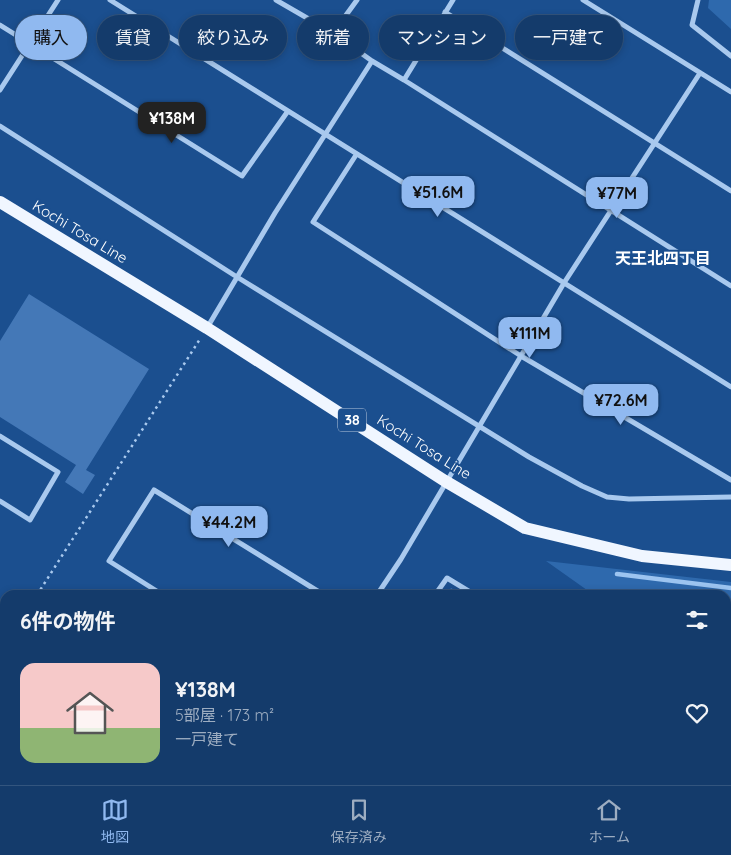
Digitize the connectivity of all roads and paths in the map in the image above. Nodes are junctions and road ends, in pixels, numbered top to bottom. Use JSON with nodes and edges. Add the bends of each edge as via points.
{"nodes":[{"id":1,"x":58,"y":0,"type":"edge"},
{"id":2,"x":110,"y":0,"type":"edge"},
{"id":3,"x":276,"y":0,"type":"edge"},
{"id":4,"x":357,"y":0,"type":"edge"},
{"id":5,"x":453,"y":0,"type":"edge"},
{"id":6,"x":583,"y":0,"type":"edge"},
{"id":7,"x":698,"y":0,"type":"edge"},
{"id":8,"x":445,"y":12,"type":"junction"},
{"id":9,"x":49,"y":15,"type":"edge"},
{"id":10,"x":302,"y":15,"type":"edge"},
{"id":11,"x":346,"y":15,"type":"edge"},
{"id":12,"x":0,"y":25,"type":"edge"},
{"id":13,"x":15,"y":34,"type":"edge"},
{"id":14,"x":731,"y":56,"type":"edge"},
{"id":15,"x":369,"y":59,"type":"edge"},
{"id":16,"x":20,"y":60,"type":"edge"},
{"id":17,"x":57,"y":60,"type":"edge"},
{"id":18,"x":372,"y":61,"type":"junction"},
{"id":19,"x":700,"y":73,"type":"junction"},
{"id":20,"x":404,"y":80,"type":"junction"},
{"id":21,"x":0,"y":90,"type":"edge"},
{"id":22,"x":731,"y":92,"type":"edge"},
{"id":23,"x":288,"y":111,"type":"junction"},
{"id":24,"x":0,"y":126,"type":"edge"},
{"id":25,"x":324,"y":134,"type":"junction"},
{"id":26,"x":653,"y":143,"type":"junction"},
{"id":27,"x":356,"y":155,"type":"junction"},
{"id":28,"x":731,"y":191,"type":"edge"},
{"id":29,"x":0,"y":202,"type":"edge"},
{"id":30,"x":611,"y":209,"type":"junction"},
{"id":31,"x":237,"y":277,"type":"junction"},
{"id":32,"x":564,"y":283,"type":"junction"},
{"id":33,"x":731,"y":286,"type":"edge"},
{"id":34,"x":207,"y":328,"type":"junction"},
{"id":35,"x":521,"y":356,"type":"junction"},
{"id":36,"x":731,"y":387,"type":"edge"},
{"id":37,"x":479,"y":426,"type":"junction"},
{"id":38,"x":0,"y":436,"type":"edge"},
{"id":39,"x":445,"y":480,"type":"junction"},
{"id":40,"x":731,"y":480,"type":"edge"},
{"id":41,"x":731,"y":497,"type":"edge"},
{"id":42,"x":0,"y":501,"type":"edge"},
{"id":43,"x":731,"y":565,"type":"edge"},
{"id":44,"x":40,"y":590,"type":"edge"},
{"id":45,"x":155,"y":590,"type":"edge"},
{"id":46,"x":310,"y":590,"type":"edge"},
{"id":47,"x":380,"y":590,"type":"edge"},
{"id":48,"x":439,"y":590,"type":"edge"},
{"id":49,"x":467,"y":590,"type":"edge"}],
"edges":[{"from":1,"to":9,"type":"street"},
{"from":2,"to":23,"type":"street"},
{"from":3,"to":10,"type":"street"},
{"from":4,"to":11,"type":"street"},
{"from":5,"to":8,"type":"street"},
{"from":6,"to":19,"type":"street"},
{"from":7,"to":14,"type":"street","via":[[692,25]]},
{"from":8,"to":20,"type":"street"},
{"from":8,"to":26,"type":"street"},
{"from":12,"to":13,"type":"street"},
{"from":15,"to":18,"type":"street"},
{"from":16,"to":21,"type":"street"},
{"from":17,"to":23,"type":"street","via":[[242,176]]},
{"from":18,"to":20,"type":"street"},
{"from":18,"to":25,"type":"street"},
{"from":19,"to":22,"type":"street"},
{"from":19,"to":26,"type":"street"},
{"from":20,"to":30,"type":"street"},
{"from":23,"to":25,"type":"street"},
{"from":24,"to":31,"type":"street"},
{"from":25,"to":27,"type":"street"},
{"from":25,"to":31,"type":"street"},
{"from":26,"to":28,"type":"street"},
{"from":26,"to":30,"type":"street"},
{"from":27,"to":32,"type":"street"},
{"from":27,"to":35,"type":"street","via":[[313,222]]},
{"from":29,"to":34,"type":"main road","name":"Kochi Tosa Line","number":"38"},
{"from":30,"to":32,"type":"street"},
{"from":30,"to":33,"type":"street"},
{"from":31,"to":34,"type":"street"},
{"from":31,"to":37,"type":"street"},
{"from":32,"to":35,"type":"street"},
{"from":32,"to":36,"type":"street"},
{"from":34,"to":39,"type":"main road","name":"Kochi Tosa Line","number":"38"},
{"from":34,"to":44,"type":"path"},
{"from":35,"to":37,"type":"street"},
{"from":35,"to":40,"type":"street"},
{"from":37,"to":39,"type":"street"},
{"from":37,"to":41,"type":"street","via":[[529,457],[607,497]]},
{"from":38,"to":42,"type":"street","via":[[58,472],[30,520]]},
{"from":39,"to":43,"type":"main road","name":"Kochi Tosa Line","number":"38","via":[[525,528],[642,556]]},
{"from":39,"to":47,"type":"street"},
{"from":45,"to":46,"type":"street","via":[[109,561],[154,490]]},
{"from":48,"to":49,"type":"street","via":[[447,578]]}]}
